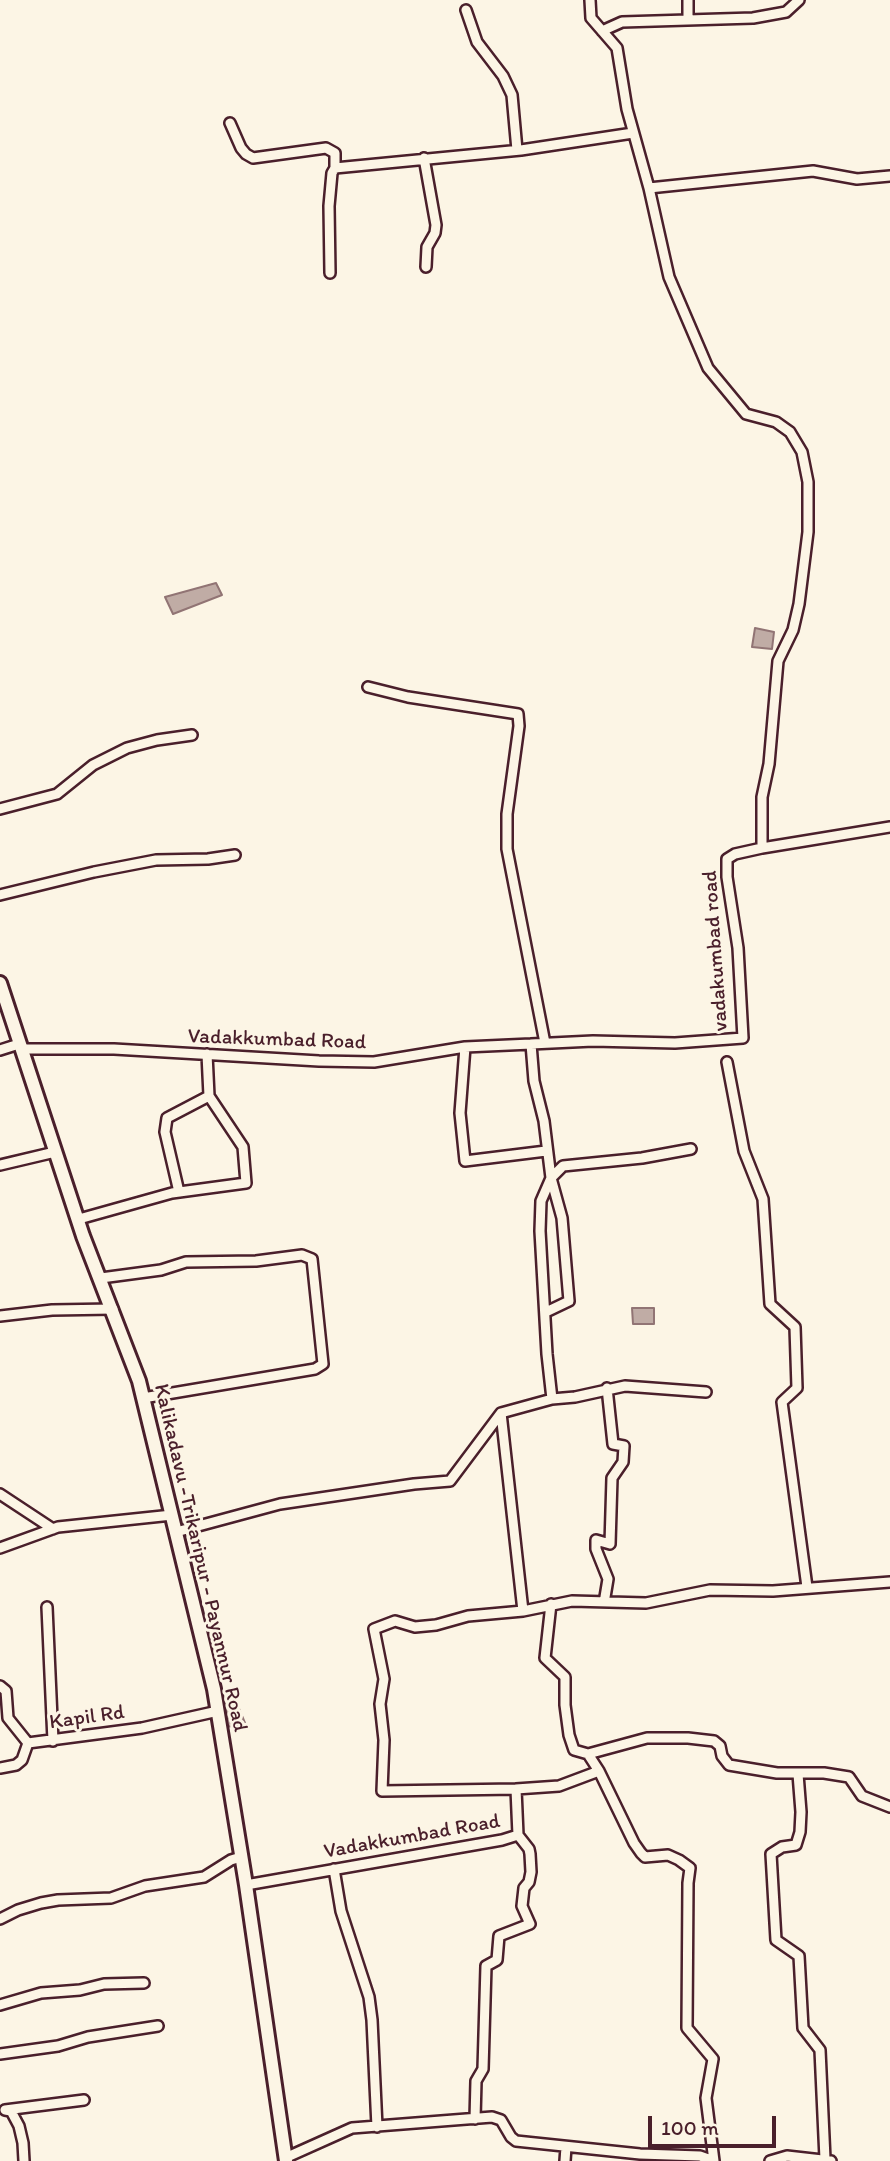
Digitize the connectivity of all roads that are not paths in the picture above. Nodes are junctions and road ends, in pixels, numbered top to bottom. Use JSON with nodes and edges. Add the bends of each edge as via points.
{"nodes":[{"id":1,"x":590,"y":0,"type":"edge"},
{"id":2,"x":688,"y":0,"type":"edge"},
{"id":3,"x":799,"y":0,"type":"edge"},
{"id":4,"x":466,"y":10,"type":"dead end"},
{"id":5,"x":688,"y":19,"type":"junction"},
{"id":6,"x":602,"y":31,"type":"junction"},
{"id":7,"x":230,"y":123,"type":"dead end"},
{"id":8,"x":634,"y":133,"type":"junction"},
{"id":9,"x":517,"y":150,"type":"junction"},
{"id":10,"x":424,"y":158,"type":"junction"},
{"id":11,"x":335,"y":167,"type":"junction"},
{"id":12,"x":890,"y":176,"type":"edge"},
{"id":13,"x":649,"y":188,"type":"junction"},
{"id":14,"x":426,"y":267,"type":"dead end"},
{"id":15,"x":330,"y":273,"type":"dead end"},
{"id":16,"x":368,"y":687,"type":"dead end"},
{"id":17,"x":192,"y":735,"type":"dead end"},
{"id":18,"x":0,"y":809,"type":"edge"},
{"id":19,"x":890,"y":827,"type":"edge"},
{"id":20,"x":762,"y":848,"type":"junction"},
{"id":21,"x":235,"y":855,"type":"dead end"},
{"id":22,"x":0,"y":895,"type":"edge"},
{"id":23,"x":0,"y":984,"type":"edge"},
{"id":24,"x":545,"y":1043,"type":"junction"},
{"id":25,"x":531,"y":1044,"type":"junction"},
{"id":26,"x":20,"y":1047,"type":"junction"},
{"id":27,"x":465,"y":1047,"type":"junction"},
{"id":28,"x":0,"y":1050,"type":"edge"},
{"id":29,"x":208,"y":1054,"type":"junction"},
{"id":30,"x":727,"y":1062,"type":"dead end"},
{"id":31,"x":209,"y":1096,"type":"junction"},
{"id":32,"x":691,"y":1149,"type":"dead end"},
{"id":33,"x":546,"y":1151,"type":"junction"},
{"id":34,"x":55,"y":1152,"type":"junction"},
{"id":35,"x":0,"y":1165,"type":"edge"},
{"id":36,"x":551,"y":1178,"type":"junction"},
{"id":37,"x":179,"y":1192,"type":"junction"},
{"id":38,"x":79,"y":1219,"type":"junction"},
{"id":39,"x":101,"y":1278,"type":"junction"},
{"id":40,"x":113,"y":1309,"type":"junction"},
{"id":41,"x":546,"y":1312,"type":"junction"},
{"id":42,"x":0,"y":1316,"type":"edge"},
{"id":43,"x":607,"y":1388,"type":"junction"},
{"id":44,"x":706,"y":1392,"type":"dead end"},
{"id":45,"x":143,"y":1398,"type":"junction"},
{"id":46,"x":552,"y":1399,"type":"junction"},
{"id":47,"x":501,"y":1413,"type":"junction"},
{"id":48,"x":0,"y":1494,"type":"edge"},
{"id":49,"x":172,"y":1515,"type":"junction"},
{"id":50,"x":53,"y":1529,"type":"junction"},
{"id":51,"x":176,"y":1532,"type":"junction"},
{"id":52,"x":0,"y":1548,"type":"edge"},
{"id":53,"x":890,"y":1582,"type":"edge"},
{"id":54,"x":807,"y":1587,"type":"junction"},
{"id":55,"x":606,"y":1597,"type":"dead end"},
{"id":56,"x":551,"y":1604,"type":"junction"},
{"id":57,"x":47,"y":1607,"type":"dead end"},
{"id":58,"x":523,"y":1611,"type":"junction"},
{"id":59,"x":0,"y":1686,"type":"edge"},
{"id":60,"x":218,"y":1711,"type":"junction"},
{"id":61,"x":53,"y":1741,"type":"junction"},
{"id":62,"x":28,"y":1743,"type":"junction"},
{"id":63,"x":588,"y":1754,"type":"junction"},
{"id":64,"x":0,"y":1768,"type":"edge"},
{"id":65,"x":599,"y":1771,"type":"junction"},
{"id":66,"x":798,"y":1774,"type":"junction"},
{"id":67,"x":516,"y":1789,"type":"junction"},
{"id":68,"x":890,"y":1807,"type":"edge"},
{"id":69,"x":518,"y":1835,"type":"junction"},
{"id":70,"x":241,"y":1857,"type":"junction"},
{"id":71,"x":334,"y":1869,"type":"junction"},
{"id":72,"x":246,"y":1885,"type":"junction"},
{"id":73,"x":0,"y":1919,"type":"edge"},
{"id":74,"x":144,"y":1983,"type":"dead end"},
{"id":75,"x":0,"y":2006,"type":"edge"},
{"id":76,"x":158,"y":2026,"type":"dead end"},
{"id":77,"x":0,"y":2054,"type":"edge"},
{"id":78,"x":84,"y":2100,"type":"dead end"},
{"id":79,"x":3,"y":2109,"type":"edge"},
{"id":80,"x":475,"y":2119,"type":"junction"},
{"id":81,"x":377,"y":2127,"type":"junction"},
{"id":82,"x":566,"y":2147,"type":"junction"},
{"id":83,"x":285,"y":2159,"type":"edge"},
{"id":84,"x":828,"y":2160,"type":"edge"},
{"id":85,"x":24,"y":2161,"type":"edge"},
{"id":86,"x":565,"y":2161,"type":"edge"},
{"id":87,"x":714,"y":2161,"type":"edge"},
{"id":88,"x":770,"y":2161,"type":"edge"}],
"edges":[{"from":1,"to":6,"type":"street","via":[[591,18]]},
{"from":2,"to":5,"type":"street"},
{"from":3,"to":5,"type":"street","via":[[786,12],[753,18]]},
{"from":4,"to":9,"type":"street","via":[[477,42],[512,95]]},
{"from":5,"to":6,"type":"street","via":[[622,22]]},
{"from":6,"to":8,"type":"street","via":[[617,48]]},
{"from":7,"to":11,"type":"street","via":[[241,148],[253,158],[326,148],[335,153]]},
{"from":8,"to":9,"type":"street"},
{"from":8,"to":13,"type":"street"},
{"from":9,"to":10,"type":"street"},
{"from":10,"to":11,"type":"street"},
{"from":10,"to":14,"type":"street","via":[[436,225],[427,247]]},
{"from":11,"to":15,"type":"street","via":[[329,206]]},
{"from":12,"to":13,"type":"street","via":[[857,179],[813,171]]},
{"from":13,"to":20,"type":"street","via":[[669,277],[708,368],[746,414],[776,422],[790,432],[802,452],[808,482],[808,532],[799,604],[778,661],[762,797]]},
{"from":16,"to":24,"type":"street","via":[[518,714],[507,849]]},
{"from":17,"to":18,"type":"street","via":[[127,748],[93,765],[57,794]]},
{"from":19,"to":20,"type":"street","name":"vadakumbad road"},
{"from":20,"to":24,"type":"street","name":"vadakumbad road","via":[[735,854],[726,864],[738,948],[743,1038]]},
{"from":21,"to":22,"type":"street","via":[[156,860]]},
{"from":23,"to":26,"type":"main road","name":"Kalikadavu -Trikaripur - Payannur Road"},
{"from":24,"to":25,"type":"street","name":"vadakumbad road"},
{"from":25,"to":27,"type":"street","name":"Vadakkumbad Road"},
{"from":25,"to":33,"type":"street"},
{"from":26,"to":28,"type":"street","name":"Vadakkumbad Road"},
{"from":26,"to":29,"type":"street","name":"Vadakkumbad Road"},
{"from":26,"to":34,"type":"main road","name":"Kalikadavu -Trikaripur - Payannur Road"},
{"from":27,"to":29,"type":"street","name":"Vadakkumbad Road","via":[[374,1062]]},
{"from":27,"to":33,"type":"street","via":[[460,1113],[465,1161]]},
{"from":29,"to":31,"type":"street"},
{"from":30,"to":54,"type":"street","via":[[744,1151],[763,1199],[770,1304],[795,1326],[797,1388],[782,1402]]},
{"from":31,"to":37,"type":"street","via":[[167,1118],[165,1132]]},
{"from":31,"to":37,"type":"street","via":[[243,1147],[246,1183]]},
{"from":32,"to":36,"type":"street","via":[[563,1166]]},
{"from":33,"to":36,"type":"street"},
{"from":34,"to":35,"type":"street"},
{"from":34,"to":38,"type":"main road","name":"Kalikadavu -Trikaripur - Payannur Road"},
{"from":36,"to":41,"type":"street","via":[[541,1201]]},
{"from":36,"to":41,"type":"street","via":[[562,1218],[569,1301]]},
{"from":37,"to":38,"type":"street"},
{"from":38,"to":39,"type":"main road","name":"Kalikadavu -Trikaripur - Payannur Road"},
{"from":39,"to":40,"type":"main road","name":"Kalikadavu -Trikaripur - Payannur Road"},
{"from":39,"to":45,"type":"street","via":[[186,1262],[302,1255],[312,1259],[323,1364],[316,1369]]},
{"from":40,"to":42,"type":"street"},
{"from":40,"to":45,"type":"main road","name":"Kalikadavu -Trikaripur - Payannur Road"},
{"from":41,"to":46,"type":"street"},
{"from":43,"to":44,"type":"street","via":[[625,1385]]},
{"from":43,"to":46,"type":"street"},
{"from":43,"to":55,"type":"street","via":[[613,1444],[624,1446],[622,1462],[612,1478],[610,1544],[596,1541],[608,1579]]},
{"from":45,"to":49,"type":"main road","name":"Kalikadavu -Trikaripur - Payannur Road"},
{"from":46,"to":47,"type":"street"},
{"from":47,"to":51,"type":"street","via":[[450,1481],[280,1504]]},
{"from":47,"to":58,"type":"street"},
{"from":48,"to":50,"type":"street"},
{"from":49,"to":50,"type":"street"},
{"from":49,"to":51,"type":"main road","name":"Kalikadavu -Trikaripur - Payannur Road"},
{"from":50,"to":52,"type":"street"},
{"from":51,"to":60,"type":"main road","name":"Kalikadavu -Trikaripur - Payannur Road"},
{"from":53,"to":54,"type":"street"},
{"from":54,"to":56,"type":"street","via":[[710,1590],[646,1603],[594,1600]]},
{"from":56,"to":58,"type":"street"},
{"from":56,"to":63,"type":"street","via":[[545,1658],[565,1677],[574,1750]]},
{"from":57,"to":61,"type":"street"},
{"from":58,"to":67,"type":"street","name":"Vadakkumbad Road","via":[[415,1627],[395,1621],[374,1629],[384,1679],[380,1704],[382,1791]]},
{"from":59,"to":62,"type":"street","name":"Kapil Rd","via":[[6,1691],[8,1718]]},
{"from":60,"to":61,"type":"street","name":"Kapil Rd"},
{"from":60,"to":70,"type":"main road","name":"Kalikadavu -Trikaripur - Payannur Road"},
{"from":61,"to":62,"type":"street","name":"Kapil Rd"},
{"from":62,"to":64,"type":"street","via":[[22,1760]]},
{"from":63,"to":65,"type":"street"},
{"from":63,"to":66,"type":"street","via":[[647,1738],[688,1738],[714,1741],[729,1765],[740,1769]]},
{"from":65,"to":67,"type":"street","via":[[559,1786]]},
{"from":65,"to":87,"type":"street","via":[[641,1853],[645,1857],[668,1855],[690,1868],[687,2028],[713,2059],[706,2098]]},
{"from":66,"to":68,"type":"street","via":[[849,1777],[862,1796]]},
{"from":66,"to":84,"type":"street","via":[[801,1812],[796,1845],[771,1854],[776,1940],[799,1956],[803,2028],[820,2050]]},
{"from":67,"to":69,"type":"street","name":"Vadakkumbad Road"},
{"from":69,"to":71,"type":"street","name":"Vadakkumbad Road"},
{"from":69,"to":80,"type":"street","via":[[530,1854],[531,1872],[522,1906],[530,1924],[499,1936],[497,1960],[486,1966],[483,2069],[476,2081]]},
{"from":70,"to":72,"type":"main road","name":"Kalikadavu -Trikaripur - Payannur Road"},
{"from":70,"to":73,"type":"street","via":[[204,1877],[145,1886],[111,1898],[41,1903]]},
{"from":71,"to":72,"type":"street","name":"Vadakkumbad Road"},
{"from":71,"to":81,"type":"street","via":[[341,1911],[369,1997]]},
{"from":72,"to":83,"type":"main road","name":"Kalikadavu -Trikaripur - Payannur Road"},
{"from":74,"to":75,"type":"street","via":[[41,1993]]},
{"from":76,"to":77,"type":"street"},
{"from":78,"to":79,"type":"street"},
{"from":79,"to":85,"type":"street","via":[[10,2111],[19,2126]]},
{"from":80,"to":81,"type":"street"},
{"from":80,"to":82,"type":"street","via":[[498,2118],[516,2141]]},
{"from":81,"to":83,"type":"street","via":[[352,2129]]},
{"from":82,"to":86,"type":"street"},
{"from":82,"to":87,"type":"street","via":[[700,2156]]},
{"from":84,"to":88,"type":"street","via":[[787,2156]]}]}
